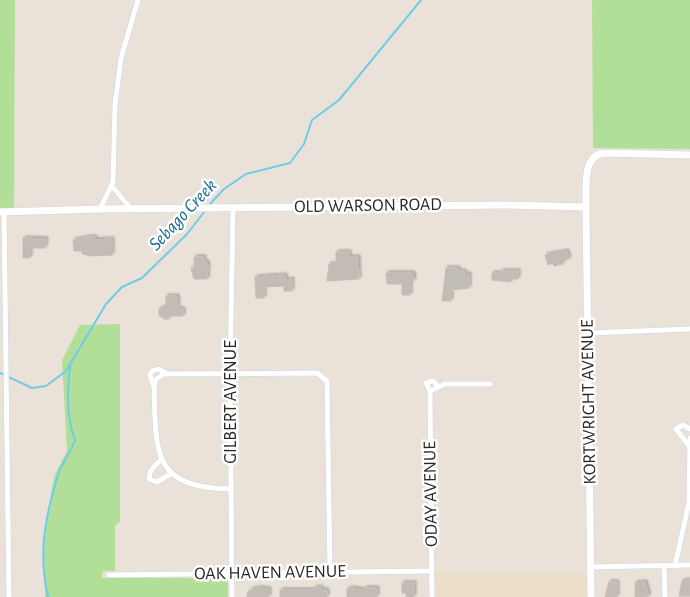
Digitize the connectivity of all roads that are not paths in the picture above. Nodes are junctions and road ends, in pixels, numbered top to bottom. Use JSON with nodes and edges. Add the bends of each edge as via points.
{"nodes":[{"id":1,"x":138,"y":0,"type":"edge"},
{"id":2,"x":690,"y":155,"type":"edge"},
{"id":3,"x":112,"y":186,"type":"junction"},
{"id":4,"x":586,"y":207,"type":"junction"},
{"id":5,"x":233,"y":208,"type":"junction"},
{"id":6,"x":100,"y":209,"type":"junction"},
{"id":7,"x":131,"y":209,"type":"junction"},
{"id":8,"x":2,"y":212,"type":"edge"},
{"id":9,"x":689,"y":331,"type":"edge"},
{"id":10,"x":589,"y":333,"type":"junction"},
{"id":11,"x":230,"y":372,"type":"junction"},
{"id":12,"x":490,"y":384,"type":"dead end"},
{"id":13,"x":438,"y":386,"type":"junction"},
{"id":14,"x":430,"y":391,"type":"junction"},
{"id":15,"x":690,"y":429,"type":"edge"},
{"id":16,"x":690,"y":438,"type":"edge"},
{"id":17,"x":689,"y":446,"type":"edge"},
{"id":18,"x":162,"y":459,"type":"junction"},
{"id":19,"x":172,"y":473,"type":"junction"},
{"id":20,"x":3,"y":489,"type":"edge"},
{"id":21,"x":231,"y":489,"type":"junction"},
{"id":22,"x":690,"y":565,"type":"edge"},
{"id":23,"x":664,"y":566,"type":"junction"},
{"id":24,"x":675,"y":566,"type":"junction"},
{"id":25,"x":591,"y":567,"type":"junction"},
{"id":26,"x":432,"y":571,"type":"junction"},
{"id":27,"x":330,"y":572,"type":"junction"},
{"id":28,"x":232,"y":574,"type":"junction"},
{"id":29,"x":109,"y":575,"type":"dead end"},
{"id":30,"x":9,"y":597,"type":"edge"},
{"id":31,"x":232,"y":597,"type":"edge"},
{"id":32,"x":432,"y":597,"type":"edge"},
{"id":33,"x":591,"y":597,"type":"edge"},
{"id":34,"x":665,"y":597,"type":"edge"}],
"edges":[{"from":1,"to":3,"type":"street","via":[[121,58],[115,105]]},
{"from":2,"to":4,"type":"street","via":[[597,154],[588,164]]},
{"from":3,"to":6,"type":"street"},
{"from":3,"to":7,"type":"street"},
{"from":4,"to":5,"type":"street","name":"OLD WARSON ROAD"},
{"from":4,"to":10,"type":"street","name":"KORTWRIGHT AVENUE"},
{"from":5,"to":7,"type":"street","name":"OLD WARSON ROAD"},
{"from":5,"to":11,"type":"street","name":"GILBERT AVENUE"},
{"from":6,"to":7,"type":"street","name":"OLD WARSON ROAD"},
{"from":6,"to":8,"type":"street","name":"OLD WARSON ROAD"},
{"from":8,"to":20,"type":"street"},
{"from":9,"to":10,"type":"street"},
{"from":10,"to":25,"type":"street","name":"KORTWRIGHT AVENUE"},
{"from":11,"to":18,"type":"street","via":[[165,374],[152,371],[155,443]]},
{"from":11,"to":21,"type":"street","name":"GILBERT AVENUE"},
{"from":11,"to":27,"type":"street","via":[[317,373],[327,381]]},
{"from":12,"to":13,"type":"street"},
{"from":13,"to":14,"type":"street"},
{"from":13,"to":14,"type":"street","via":[[428,381],[426,384]]},
{"from":14,"to":26,"type":"street","name":"ODAY AVENUE"},
{"from":15,"to":17,"type":"street","via":[[683,425],[676,429]]},
{"from":16,"to":17,"type":"street"},
{"from":17,"to":24,"type":"street","via":[[689,502]]},
{"from":18,"to":19,"type":"street"},
{"from":18,"to":19,"type":"street","via":[[149,474],[149,479],[157,482]]},
{"from":19,"to":21,"type":"street","via":[[176,478],[199,487]]},
{"from":20,"to":30,"type":"street"},
{"from":21,"to":28,"type":"street","name":"GILBERT AVENUE"},
{"from":22,"to":24,"type":"street"},
{"from":23,"to":24,"type":"street"},
{"from":23,"to":25,"type":"street"},
{"from":23,"to":34,"type":"street"},
{"from":25,"to":33,"type":"street","name":"KORTWRIGHT AVENUE"},
{"from":26,"to":27,"type":"street","name":"OAK HAVEN AVENUE"},
{"from":26,"to":32,"type":"street","name":"ODAY AVENUE"},
{"from":27,"to":28,"type":"street","name":"OAK HAVEN AVENUE"},
{"from":28,"to":29,"type":"street","name":"OAK HAVEN AVENUE"},
{"from":28,"to":31,"type":"street","name":"GILBERT AVENUE"}]}
